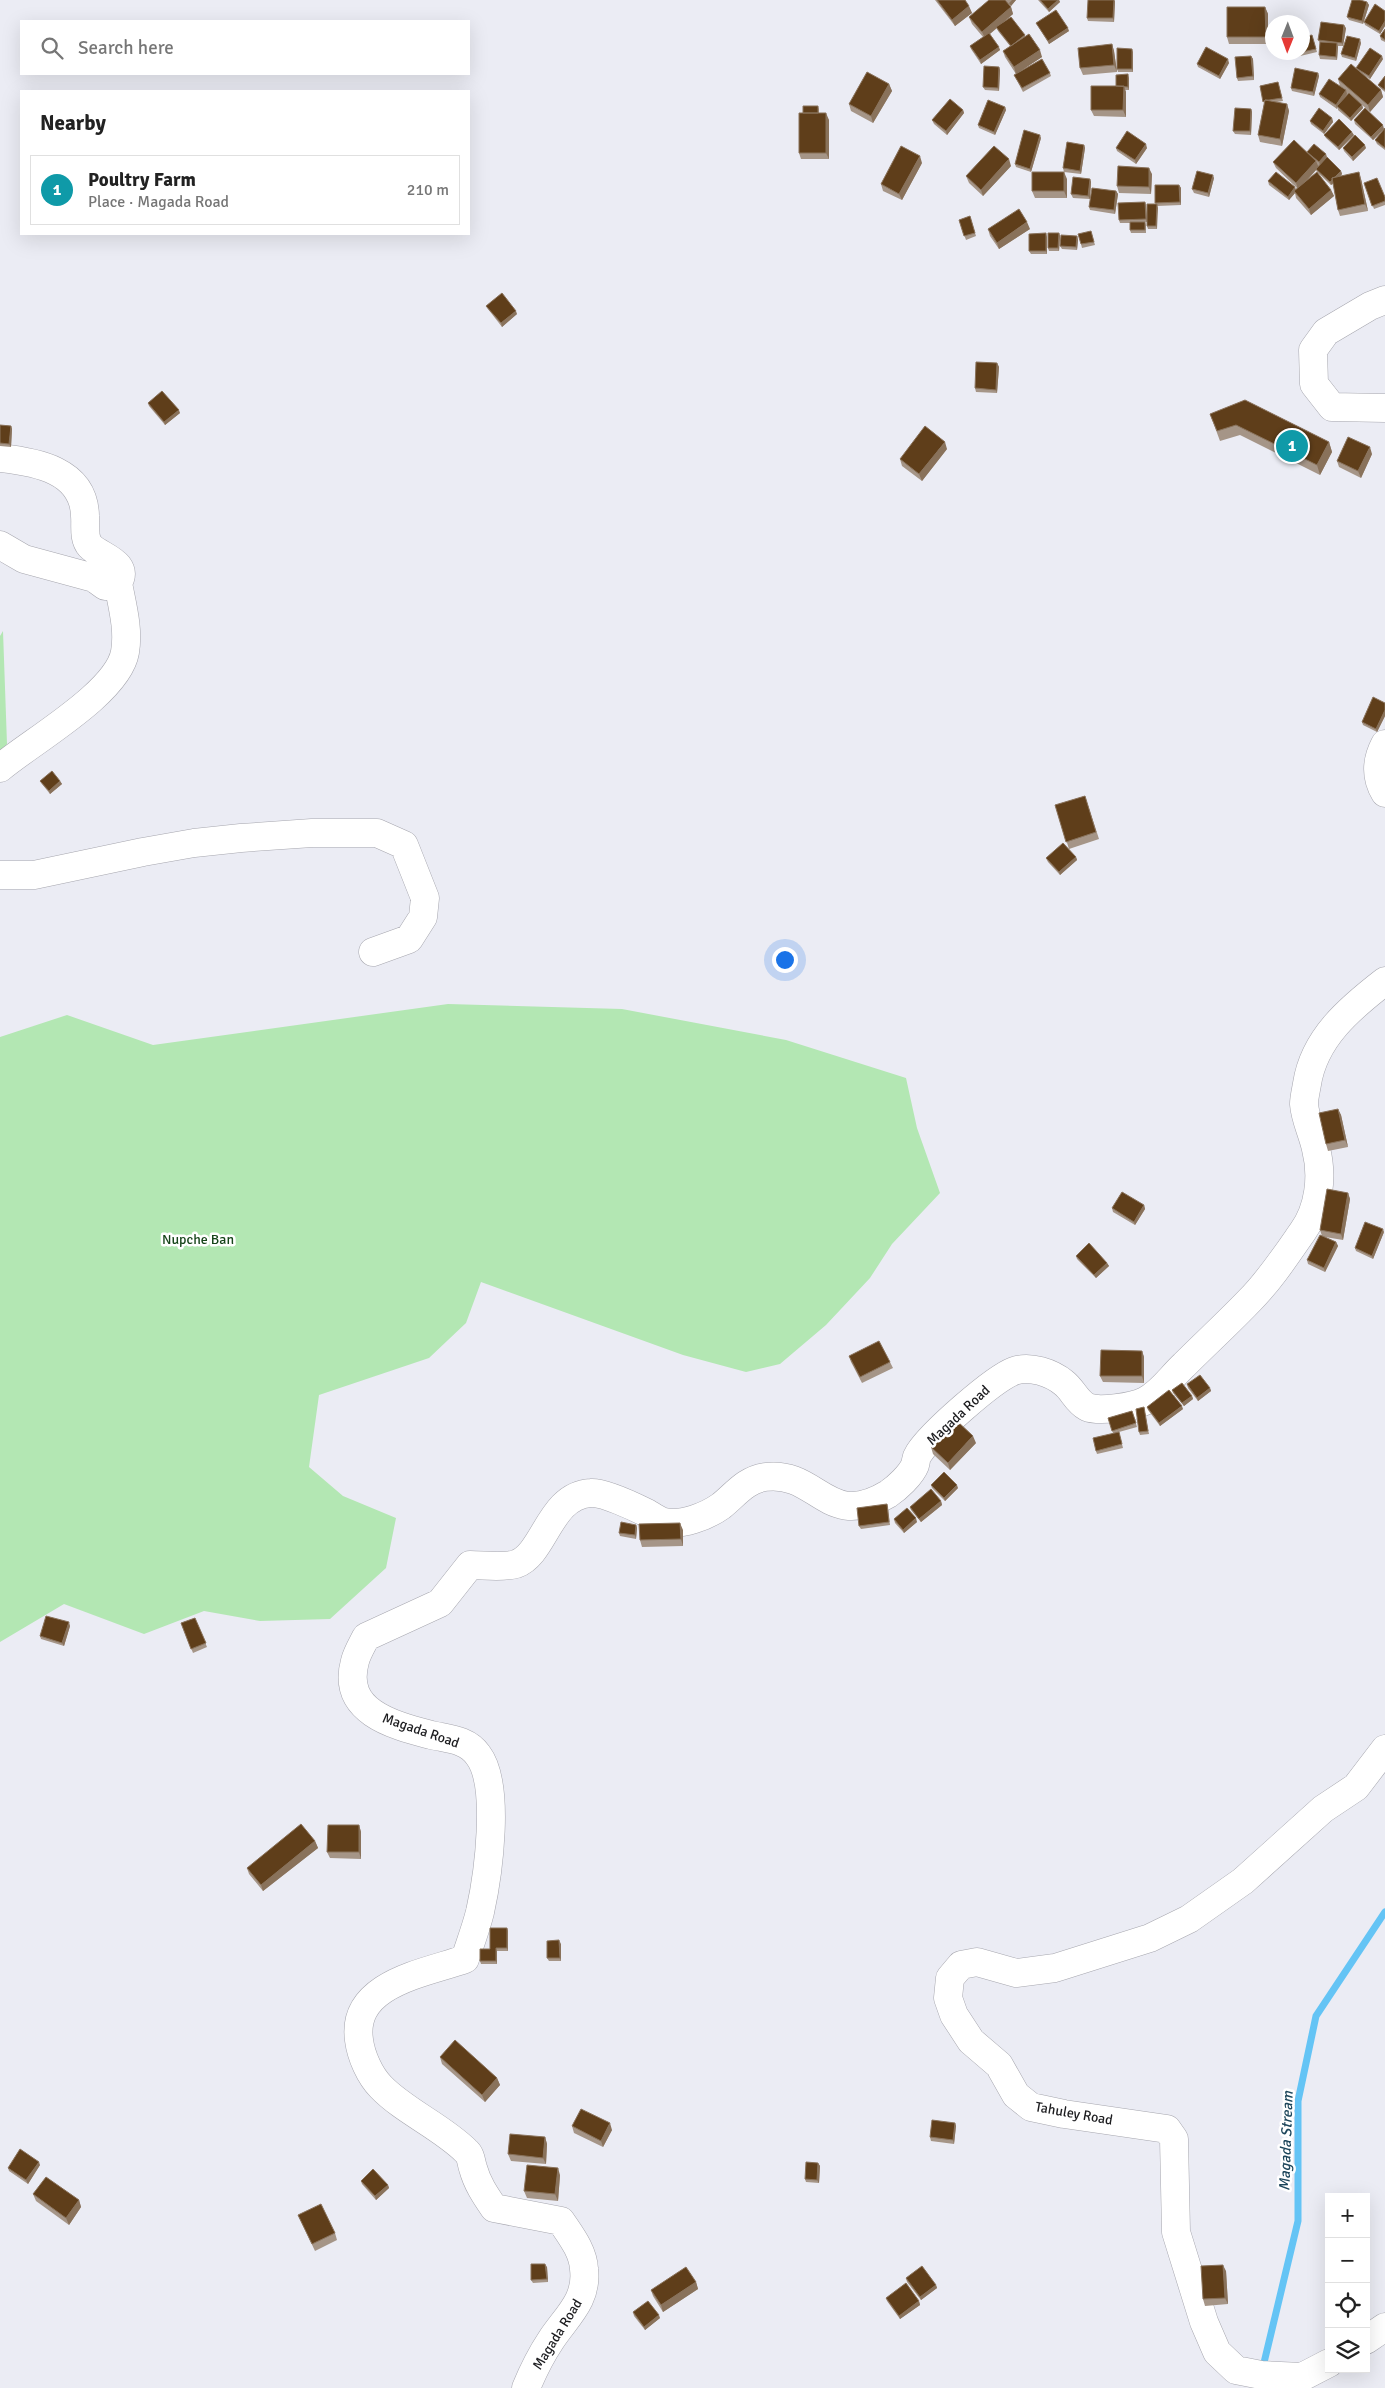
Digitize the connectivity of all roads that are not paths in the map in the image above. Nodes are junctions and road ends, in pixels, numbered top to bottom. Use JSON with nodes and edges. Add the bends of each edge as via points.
{"nodes":[{"id":1,"x":1385,"y":300,"type":"edge"},
{"id":2,"x":1385,"y":408,"type":"edge"},
{"id":3,"x":0,"y":458,"type":"edge"},
{"id":4,"x":0,"y":545,"type":"edge"},
{"id":5,"x":118,"y":583,"type":"junction"},
{"id":6,"x":1385,"y":744,"type":"edge"},
{"id":7,"x":0,"y":768,"type":"edge"},
{"id":8,"x":1385,"y":793,"type":"edge"},
{"id":9,"x":0,"y":875,"type":"edge"},
{"id":10,"x":373,"y":952,"type":"dead end"},
{"id":11,"x":1385,"y":981,"type":"edge"},
{"id":12,"x":1385,"y":1749,"type":"edge"},
{"id":13,"x":1385,"y":2327,"type":"edge"},
{"id":14,"x":1370,"y":2337,"type":"edge"},
{"id":15,"x":1325,"y":2365,"type":"edge"},
{"id":16,"x":526,"y":2388,"type":"edge"}],
"edges":[{"from":1,"to":2,"type":"street","via":[[1326,332],[1313,350],[1314,384],[1332,407]]},
{"from":3,"to":5,"type":"street","via":[[44,466],[62,474],[75,485],[84,502],[85,535],[90,546],[115,562],[122,577]]},
{"from":4,"to":5,"type":"street","via":[[24,559],[94,578],[105,586]]},
{"from":5,"to":7,"type":"street","via":[[126,622],[125,652],[115,676],[70,716]]},
{"from":6,"to":8,"type":"street","via":[[1378,765],[1378,781]]},
{"from":9,"to":10,"type":"street","via":[[34,875],[194,843],[312,833],[377,832],[404,845],[425,898],[423,917],[409,939]]},
{"from":11,"to":16,"type":"street","name":"Magada Road","via":[[1340,1019],[1321,1045],[1308,1075],[1304,1102],[1317,1151],[1319,1174],[1319,1190],[1311,1221],[1252,1299],[1162,1389],[1144,1402],[1111,1409],[1090,1408],[1055,1378],[1040,1370],[1018,1369],[997,1380],[937,1433],[918,1454],[914,1468],[891,1492],[870,1502],[851,1506],[834,1504],[794,1479],[764,1477],[740,1487],[720,1506],[686,1521],[664,1522],[593,1492],[576,1497],[557,1512],[531,1553],[517,1564],[470,1565],[440,1603],[366,1637],[354,1662],[353,1690],[363,1708],[392,1723],[461,1741],[478,1754],[487,1772],[491,1803],[485,1883],[465,1959],[406,1977],[368,2002],[357,2026],[360,2048],[381,2087],[468,2152],[476,2182],[494,2208],[561,2221],[576,2244],[584,2269],[583,2292],[573,2313],[551,2340]]},
{"from":12,"to":15,"type":"street","name":"Tahuley Road","via":[[1356,1787],[1323,1810],[1243,1881],[1189,1919],[1150,1938],[1055,1968],[1016,1973],[977,1962],[961,1965],[950,1978],[948,1998],[971,2041],[999,2065],[1016,2095],[1031,2107],[1167,2129],[1174,2139],[1176,2232],[1217,2352],[1236,2370],[1261,2375],[1302,2377]]},
{"from":13,"to":14,"type":"street"}]}
